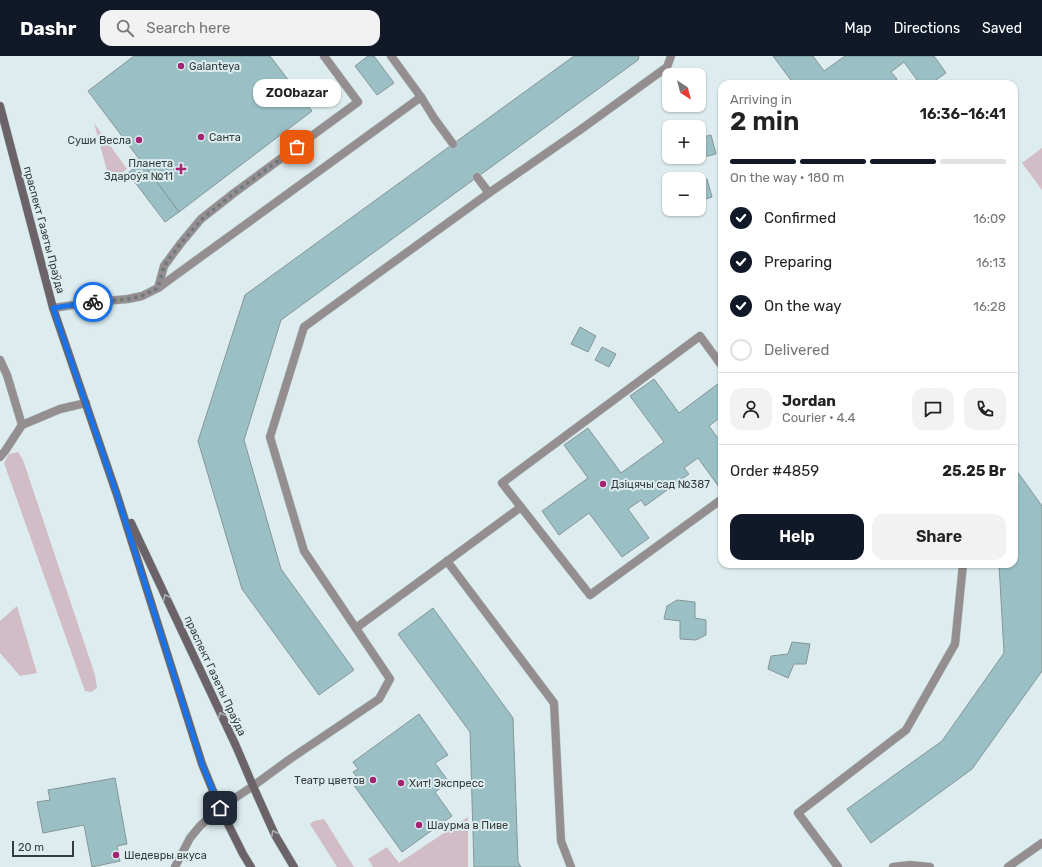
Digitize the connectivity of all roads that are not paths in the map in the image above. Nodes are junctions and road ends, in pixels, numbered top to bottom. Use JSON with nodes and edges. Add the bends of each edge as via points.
{"nodes":[{"id":1,"x":324,"y":56,"type":"edge"},
{"id":2,"x":391,"y":56,"type":"edge"},
{"id":3,"x":671,"y":56,"type":"edge"},
{"id":4,"x":421,"y":97,"type":"junction"},
{"id":5,"x":0,"y":106,"type":"edge"},
{"id":6,"x":453,"y":144,"type":"dead end"},
{"id":7,"x":477,"y":177,"type":"dead end"},
{"id":8,"x":489,"y":193,"type":"junction"},
{"id":9,"x":158,"y":288,"type":"junction"},
{"id":10,"x":53,"y":308,"type":"junction"},
{"id":11,"x":0,"y":360,"type":"edge"},
{"id":12,"x":718,"y":361,"type":"edge"},
{"id":13,"x":86,"y":403,"type":"junction"},
{"id":14,"x":22,"y":425,"type":"junction"},
{"id":15,"x":0,"y":457,"type":"edge"},
{"id":16,"x":117,"y":495,"type":"junction"},
{"id":17,"x":718,"y":502,"type":"edge"},
{"id":18,"x":521,"y":508,"type":"junction"},
{"id":19,"x":447,"y":561,"type":"junction"},
{"id":20,"x":963,"y":568,"type":"edge"},
{"id":21,"x":356,"y":628,"type":"junction"},
{"id":22,"x":252,"y":786,"type":"junction"},
{"id":23,"x":220,"y":808,"type":"junction"},
{"id":24,"x":1042,"y":843,"type":"edge"},
{"id":25,"x":175,"y":867,"type":"edge"},
{"id":26,"x":251,"y":867,"type":"edge"},
{"id":27,"x":294,"y":867,"type":"edge"},
{"id":28,"x":571,"y":867,"type":"edge"},
{"id":29,"x":838,"y":867,"type":"edge"},
{"id":30,"x":893,"y":867,"type":"edge"},
{"id":31,"x":930,"y":867,"type":"edge"},
{"id":32,"x":1008,"y":867,"type":"edge"}],
"edges":[{"from":1,"to":9,"type":"lane","via":[[358,102],[202,219],[164,266]]},
{"from":2,"to":4,"type":"lane"},
{"from":3,"to":8,"type":"lane","via":[[667,67]]},
{"from":4,"to":6,"type":"lane"},
{"from":4,"to":9,"type":"lane"},
{"from":5,"to":10,"type":"street","name":"праспект Газеты Праўда"},
{"from":7,"to":8,"type":"lane"},
{"from":8,"to":21,"type":"lane","via":[[304,327],[270,437],[304,552]]},
{"from":9,"to":10,"type":"lane","via":[[142,296],[128,299]]},
{"from":10,"to":13,"type":"street","name":"праспект Газеты Праўда"},
{"from":11,"to":14,"type":"lane"},
{"from":12,"to":18,"type":"lane","via":[[700,336],[502,482]]},
{"from":13,"to":14,"type":"lane","via":[[60,409]]},
{"from":13,"to":16,"type":"street","name":"праспект Газеты Праўда"},
{"from":14,"to":15,"type":"lane"},
{"from":22,"to":16,"type":"street","name":"праспект Газеты Праўда","one_way":true,"via":[[233,739]]},
{"from":16,"to":23,"type":"street","name":"праспект Газеты Праўда","via":[[202,764]]},
{"from":17,"to":18,"type":"lane","via":[[590,595]]},
{"from":18,"to":19,"type":"lane"},
{"from":19,"to":21,"type":"lane"},
{"from":19,"to":28,"type":"lane","via":[[554,703],[561,841]]},
{"from":20,"to":29,"type":"lane","via":[[955,644],[906,730],[798,813]]},
{"from":21,"to":22,"type":"lane","via":[[390,679],[380,699]]},
{"from":22,"to":23,"type":"lane"},
{"from":27,"to":22,"type":"street","name":"праспект Газеты Праўда","one_way":true,"via":[[275,836]]},
{"from":23,"to":25,"type":"lane","via":[[190,838]]},
{"from":23,"to":26,"type":"street","name":"праспект Газеты Праўда"},
{"from":24,"to":32,"type":"lane"},
{"from":30,"to":31,"type":"lane","via":[[910,864]]}]}
